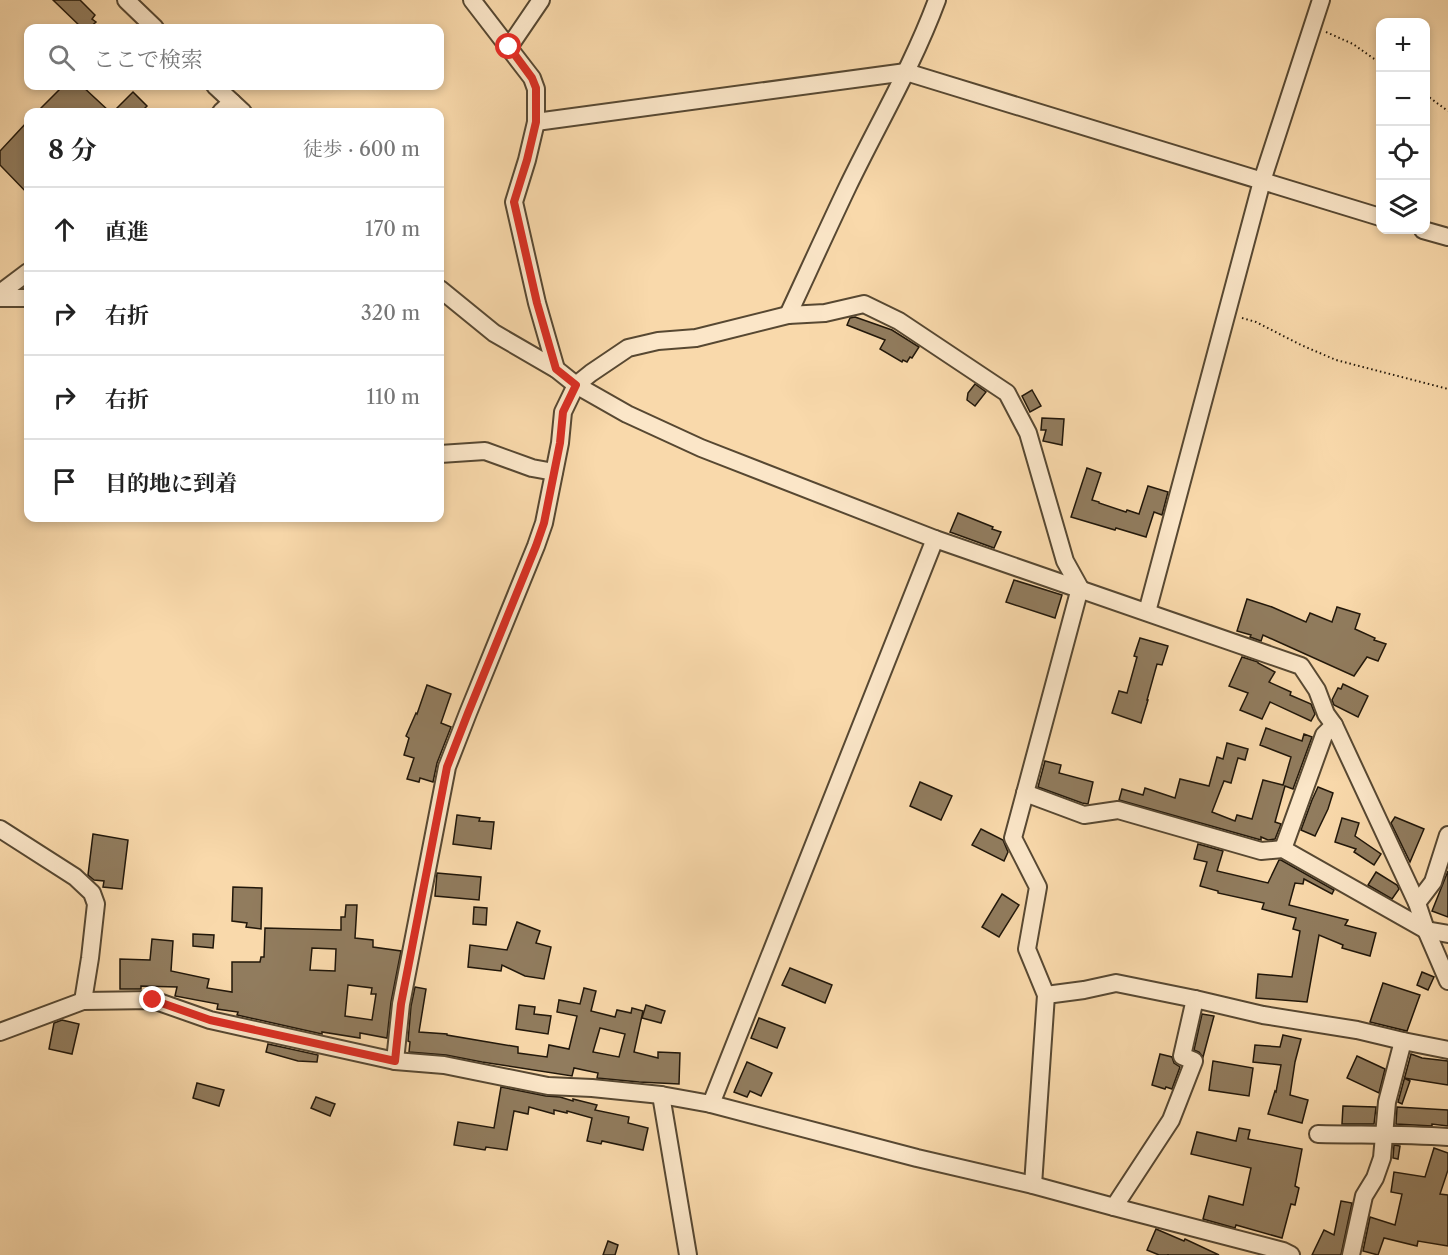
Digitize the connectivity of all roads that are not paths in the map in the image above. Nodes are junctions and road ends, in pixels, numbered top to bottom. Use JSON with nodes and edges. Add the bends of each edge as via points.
{"nodes":[{"id":1,"x":126,"y":0,"type":"edge"},
{"id":2,"x":472,"y":0,"type":"edge"},
{"id":3,"x":541,"y":0,"type":"edge"},
{"id":4,"x":937,"y":0,"type":"edge"},
{"id":5,"x":1321,"y":0,"type":"edge"},
{"id":6,"x":151,"y":24,"type":"edge"},
{"id":7,"x":509,"y":47,"type":"junction"},
{"id":8,"x":906,"y":72,"type":"junction"},
{"id":9,"x":218,"y":90,"type":"edge"},
{"id":10,"x":231,"y":108,"type":"edge"},
{"id":11,"x":536,"y":122,"type":"junction"},
{"id":12,"x":1263,"y":181,"type":"junction"},
{"id":13,"x":1376,"y":216,"type":"edge"},
{"id":14,"x":1430,"y":232,"type":"edge"},
{"id":15,"x":1448,"y":237,"type":"edge"},
{"id":16,"x":24,"y":275,"type":"edge"},
{"id":17,"x":444,"y":292,"type":"edge"},
{"id":18,"x":0,"y":293,"type":"edge"},
{"id":19,"x":0,"y":298,"type":"edge"},
{"id":20,"x":24,"y":298,"type":"edge"},
{"id":21,"x":788,"y":315,"type":"junction"},
{"id":22,"x":556,"y":369,"type":"junction"},
{"id":23,"x":576,"y":385,"type":"junction"},
{"id":24,"x":444,"y":454,"type":"edge"},
{"id":25,"x":554,"y":472,"type":"junction"},
{"id":26,"x":935,"y":539,"type":"junction"},
{"id":27,"x":1080,"y":588,"type":"junction"},
{"id":28,"x":1147,"y":612,"type":"junction"},
{"id":29,"x":1334,"y":725,"type":"junction"},
{"id":30,"x":1024,"y":793,"type":"junction"},
{"id":31,"x":0,"y":829,"type":"edge"},
{"id":32,"x":1448,"y":835,"type":"edge"},
{"id":33,"x":1283,"y":849,"type":"junction"},
{"id":34,"x":1417,"y":903,"type":"junction"},
{"id":35,"x":1426,"y":930,"type":"junction"},
{"id":36,"x":1448,"y":934,"type":"edge"},
{"id":37,"x":1448,"y":981,"type":"edge"},
{"id":38,"x":1046,"y":995,"type":"junction"},
{"id":39,"x":1195,"y":999,"type":"junction"},
{"id":40,"x":83,"y":1001,"type":"junction"},
{"id":41,"x":0,"y":1032,"type":"edge"},
{"id":42,"x":1403,"y":1041,"type":"junction"},
{"id":43,"x":1448,"y":1050,"type":"edge"},
{"id":44,"x":395,"y":1061,"type":"junction"},
{"id":45,"x":661,"y":1095,"type":"junction"},
{"id":46,"x":711,"y":1104,"type":"junction"},
{"id":47,"x":1318,"y":1134,"type":"dead end"},
{"id":48,"x":1384,"y":1136,"type":"junction"},
{"id":49,"x":1448,"y":1137,"type":"edge"},
{"id":50,"x":1033,"y":1185,"type":"junction"},
{"id":51,"x":1114,"y":1207,"type":"junction"},
{"id":52,"x":688,"y":1255,"type":"edge"},
{"id":53,"x":1291,"y":1255,"type":"edge"},
{"id":54,"x":1351,"y":1255,"type":"edge"}],
"edges":[{"from":1,"to":6,"type":"street"},
{"from":2,"to":7,"type":"street"},
{"from":3,"to":7,"type":"street"},
{"from":4,"to":8,"type":"street"},
{"from":5,"to":12,"type":"street"},
{"from":7,"to":11,"type":"street","via":[[536,88]]},
{"from":8,"to":11,"type":"street"},
{"from":8,"to":12,"type":"street"},
{"from":8,"to":21,"type":"street"},
{"from":9,"to":10,"type":"street"},
{"from":11,"to":22,"type":"street","via":[[514,202]]},
{"from":12,"to":13,"type":"street"},
{"from":12,"to":28,"type":"street"},
{"from":14,"to":15,"type":"street"},
{"from":16,"to":18,"type":"street"},
{"from":17,"to":22,"type":"street","via":[[494,333]]},
{"from":19,"to":20,"type":"street"},
{"from":21,"to":23,"type":"street","via":[[696,338],[628,348]]},
{"from":21,"to":27,"type":"street","via":[[825,314],[864,304],[899,321],[1007,393],[1028,433],[1065,561]]},
{"from":22,"to":23,"type":"street"},
{"from":23,"to":25,"type":"street","via":[[563,412]]},
{"from":23,"to":26,"type":"street","via":[[701,448]]},
{"from":24,"to":25,"type":"street","via":[[485,451]]},
{"from":25,"to":44,"type":"street","via":[[536,546],[447,767],[401,1004]]},
{"from":26,"to":27,"type":"street"},
{"from":26,"to":46,"type":"street"},
{"from":27,"to":28,"type":"street"},
{"from":27,"to":30,"type":"street"},
{"from":28,"to":29,"type":"street","via":[[1301,666]]},
{"from":29,"to":33,"type":"street","via":[[1324,735]]},
{"from":29,"to":34,"type":"street"},
{"from":30,"to":33,"type":"street","via":[[1084,815],[1118,810],[1261,850]]},
{"from":30,"to":38,"type":"street","via":[[1013,838],[1038,887],[1026,949]]},
{"from":31,"to":40,"type":"street","via":[[92,892],[96,904]]},
{"from":32,"to":34,"type":"street","via":[[1432,882]]},
{"from":33,"to":35,"type":"street"},
{"from":34,"to":35,"type":"street"},
{"from":35,"to":36,"type":"street"},
{"from":35,"to":37,"type":"street"},
{"from":38,"to":39,"type":"street","via":[[1116,983]]},
{"from":38,"to":50,"type":"street"},
{"from":39,"to":42,"type":"street"},
{"from":39,"to":51,"type":"street","via":[[1182,1056],[1194,1061],[1171,1120]]},
{"from":40,"to":41,"type":"street"},
{"from":40,"to":44,"type":"street","via":[[153,1000],[210,1020]]},
{"from":42,"to":43,"type":"street"},
{"from":42,"to":48,"type":"street","via":[[1387,1102]]},
{"from":44,"to":45,"type":"street","via":[[444,1065],[548,1086]]},
{"from":45,"to":46,"type":"street"},
{"from":45,"to":52,"type":"street"},
{"from":46,"to":50,"type":"street"},
{"from":47,"to":48,"type":"street"},
{"from":48,"to":49,"type":"street"},
{"from":48,"to":54,"type":"street","via":[[1382,1158],[1364,1196]]},
{"from":50,"to":51,"type":"street"},
{"from":51,"to":53,"type":"street"}]}
